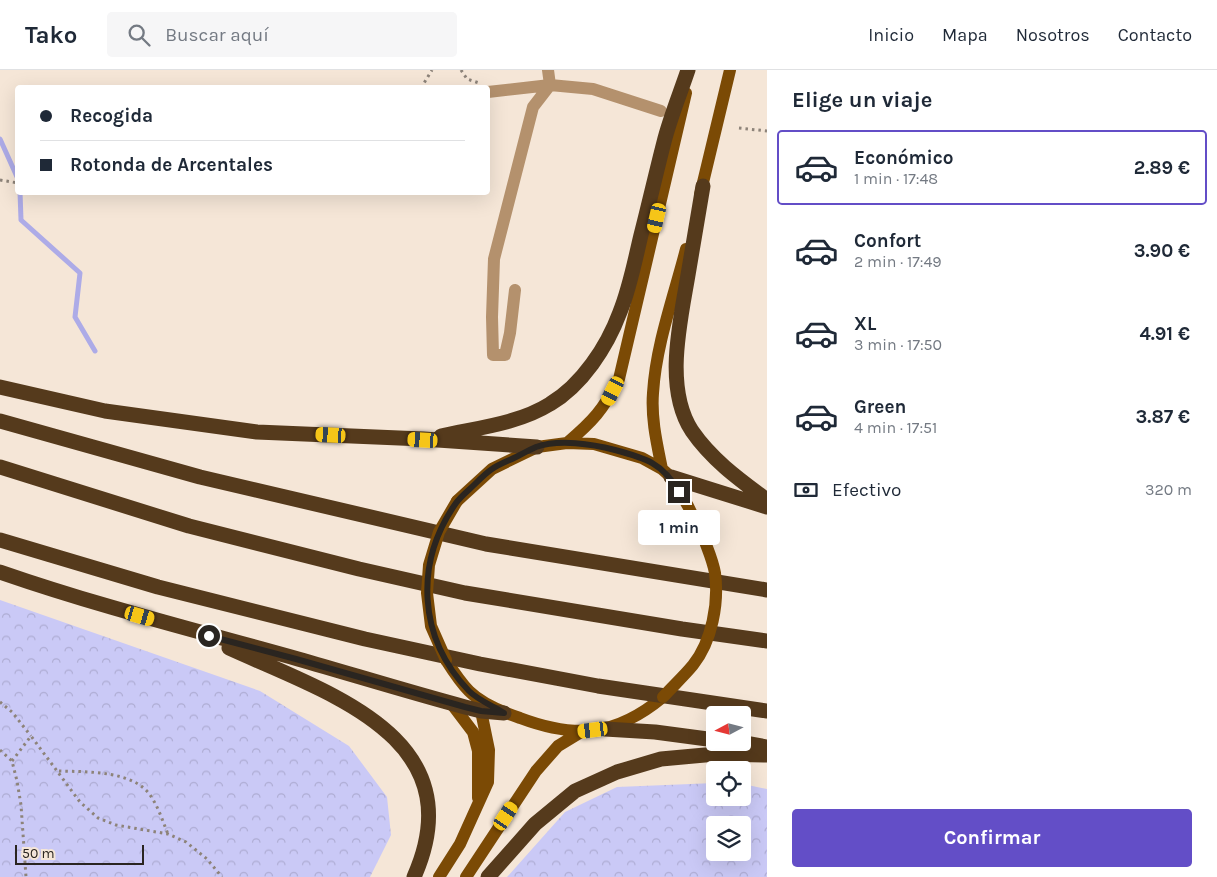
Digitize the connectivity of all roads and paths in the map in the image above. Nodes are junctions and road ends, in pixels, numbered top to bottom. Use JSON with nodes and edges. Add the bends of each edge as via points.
{"nodes":[{"id":1,"x":432,"y":70,"type":"edge"},
{"id":2,"x":548,"y":70,"type":"edge"},
{"id":3,"x":690,"y":70,"type":"edge"},
{"id":4,"x":730,"y":70,"type":"edge"},
{"id":5,"x":423,"y":85,"type":"edge"},
{"id":6,"x":550,"y":85,"type":"junction"},
{"id":7,"x":490,"y":92,"type":"edge"},
{"id":8,"x":661,"y":111,"type":"dead end"},
{"id":9,"x":739,"y":128,"type":"dead end"},
{"id":10,"x":767,"y":131,"type":"edge"},
{"id":11,"x":0,"y":180,"type":"edge"},
{"id":12,"x":15,"y":182,"type":"edge"},
{"id":13,"x":703,"y":186,"type":"junction"},
{"id":14,"x":515,"y":290,"type":"dead end"},
{"id":15,"x":0,"y":387,"type":"edge"},
{"id":16,"x":0,"y":421,"type":"edge"},
{"id":17,"x":423,"y":440,"type":"junction"},
{"id":18,"x":567,"y":443,"type":"junction"},
{"id":19,"x":537,"y":447,"type":"junction"},
{"id":20,"x":1,"y":467,"type":"edge"},
{"id":21,"x":666,"y":473,"type":"junction"},
{"id":22,"x":767,"y":500,"type":"edge"},
{"id":23,"x":767,"y":507,"type":"edge"},
{"id":24,"x":0,"y":540,"type":"edge"},
{"id":25,"x":0,"y":572,"type":"edge"},
{"id":26,"x":767,"y":590,"type":"edge"},
{"id":27,"x":192,"y":631,"type":"junction"},
{"id":28,"x":767,"y":641,"type":"edge"},
{"id":29,"x":471,"y":693,"type":"junction"},
{"id":30,"x":0,"y":702,"type":"edge"},
{"id":31,"x":451,"y":703,"type":"junction"},
{"id":32,"x":481,"y":711,"type":"junction"},
{"id":33,"x":767,"y":711,"type":"edge"},
{"id":34,"x":504,"y":713,"type":"junction"},
{"id":35,"x":605,"y":729,"type":"junction"},
{"id":36,"x":581,"y":732,"type":"junction"},
{"id":37,"x":31,"y":736,"type":"junction"},
{"id":38,"x":706,"y":739,"type":"edge"},
{"id":39,"x":751,"y":744,"type":"edge"},
{"id":40,"x":767,"y":747,"type":"edge"},
{"id":41,"x":0,"y":750,"type":"edge"},
{"id":42,"x":767,"y":755,"type":"edge"},
{"id":43,"x":12,"y":761,"type":"junction"},
{"id":44,"x":59,"y":771,"type":"junction"},
{"id":45,"x":478,"y":804,"type":"junction"},
{"id":46,"x":168,"y":834,"type":"junction"},
{"id":47,"x":26,"y":877,"type":"edge"},
{"id":48,"x":222,"y":877,"type":"edge"},
{"id":49,"x":414,"y":877,"type":"edge"},
{"id":50,"x":440,"y":877,"type":"edge"},
{"id":51,"x":466,"y":877,"type":"edge"},
{"id":52,"x":488,"y":877,"type":"edge"}],
"edges":[{"from":1,"to":5,"type":"path"},
{"from":2,"to":6,"type":"street"},
{"from":3,"to":17,"type":"highway","via":[[664,139],[629,286],[617,319],[592,362],[566,393],[548,405],[507,421]]},
{"from":3,"to":18,"type":"main road","via":[[619,379],[607,403],[592,422]]},
{"from":4,"to":13,"type":"main road"},
{"from":6,"to":7,"type":"street"},
{"from":6,"to":8,"type":"street","via":[[593,90]]},
{"from":6,"to":14,"type":"street","via":[[533,107],[494,259],[493,355],[505,355]]},
{"from":9,"to":10,"type":"path"},
{"from":11,"to":12,"type":"path"},
{"from":13,"to":21,"type":"main road","via":[[658,357],[653,394],[654,423]]},
{"from":13,"to":22,"type":"highway","via":[[677,338],[675,365],[679,396],[692,430],[712,456]]},
{"from":15,"to":17,"type":"highway","via":[[105,411],[257,432]]},
{"from":16,"to":26,"type":"highway","via":[[200,477],[486,544]]},
{"from":17,"to":19,"type":"highway"},
{"from":18,"to":19,"type":"main road"},
{"from":18,"to":21,"type":"main road","via":[[594,444],[642,458]]},
{"from":19,"to":29,"type":"main road","bridge":true,"via":[[492,469],[457,502],[439,532],[429,565],[427,593],[431,626],[446,660]]},
{"from":20,"to":28,"type":"highway","via":[[189,526],[455,591]]},
{"from":21,"to":23,"type":"highway"},
{"from":21,"to":35,"type":"main road","bridge":true,"via":[[688,506],[715,571],[712,619],[704,647],[693,665],[663,696],[642,712]]},
{"from":24,"to":33,"type":"highway","via":[[158,587],[365,639],[598,686]]},
{"from":25,"to":27,"type":"highway"},
{"from":27,"to":31,"type":"highway"},
{"from":27,"to":49,"type":"highway","via":[[346,703],[387,731],[402,746],[422,776],[428,806],[426,842]]},
{"from":29,"to":32,"type":"main road"},
{"from":29,"to":34,"type":"main road"},
{"from":30,"to":37,"type":"path"},
{"from":31,"to":32,"type":"highway"},
{"from":31,"to":45,"type":"main road","via":[[473,732],[478,751]]},
{"from":32,"to":34,"type":"highway"},
{"from":32,"to":45,"type":"main road","via":[[489,750],[488,782]]},
{"from":34,"to":36,"type":"main road","via":[[542,726]]},
{"from":35,"to":36,"type":"main road"},
{"from":35,"to":38,"type":"highway"},
{"from":36,"to":51,"type":"main road","via":[[558,746],[536,771]]},
{"from":37,"to":43,"type":"path"},
{"from":37,"to":44,"type":"path"},
{"from":39,"to":40,"type":"highway"},
{"from":41,"to":43,"type":"path"},
{"from":42,"to":52,"type":"highway","via":[[716,754],[661,759],[616,772],[576,791],[535,824]]},
{"from":43,"to":47,"type":"path","via":[[21,805]]},
{"from":44,"to":46,"type":"path","via":[[80,802],[98,818],[116,825]]},
{"from":44,"to":46,"type":"path","via":[[120,776],[138,785],[152,798]]},
{"from":45,"to":50,"type":"main road","via":[[460,844]]},
{"from":46,"to":48,"type":"path","via":[[200,853]]}]}
